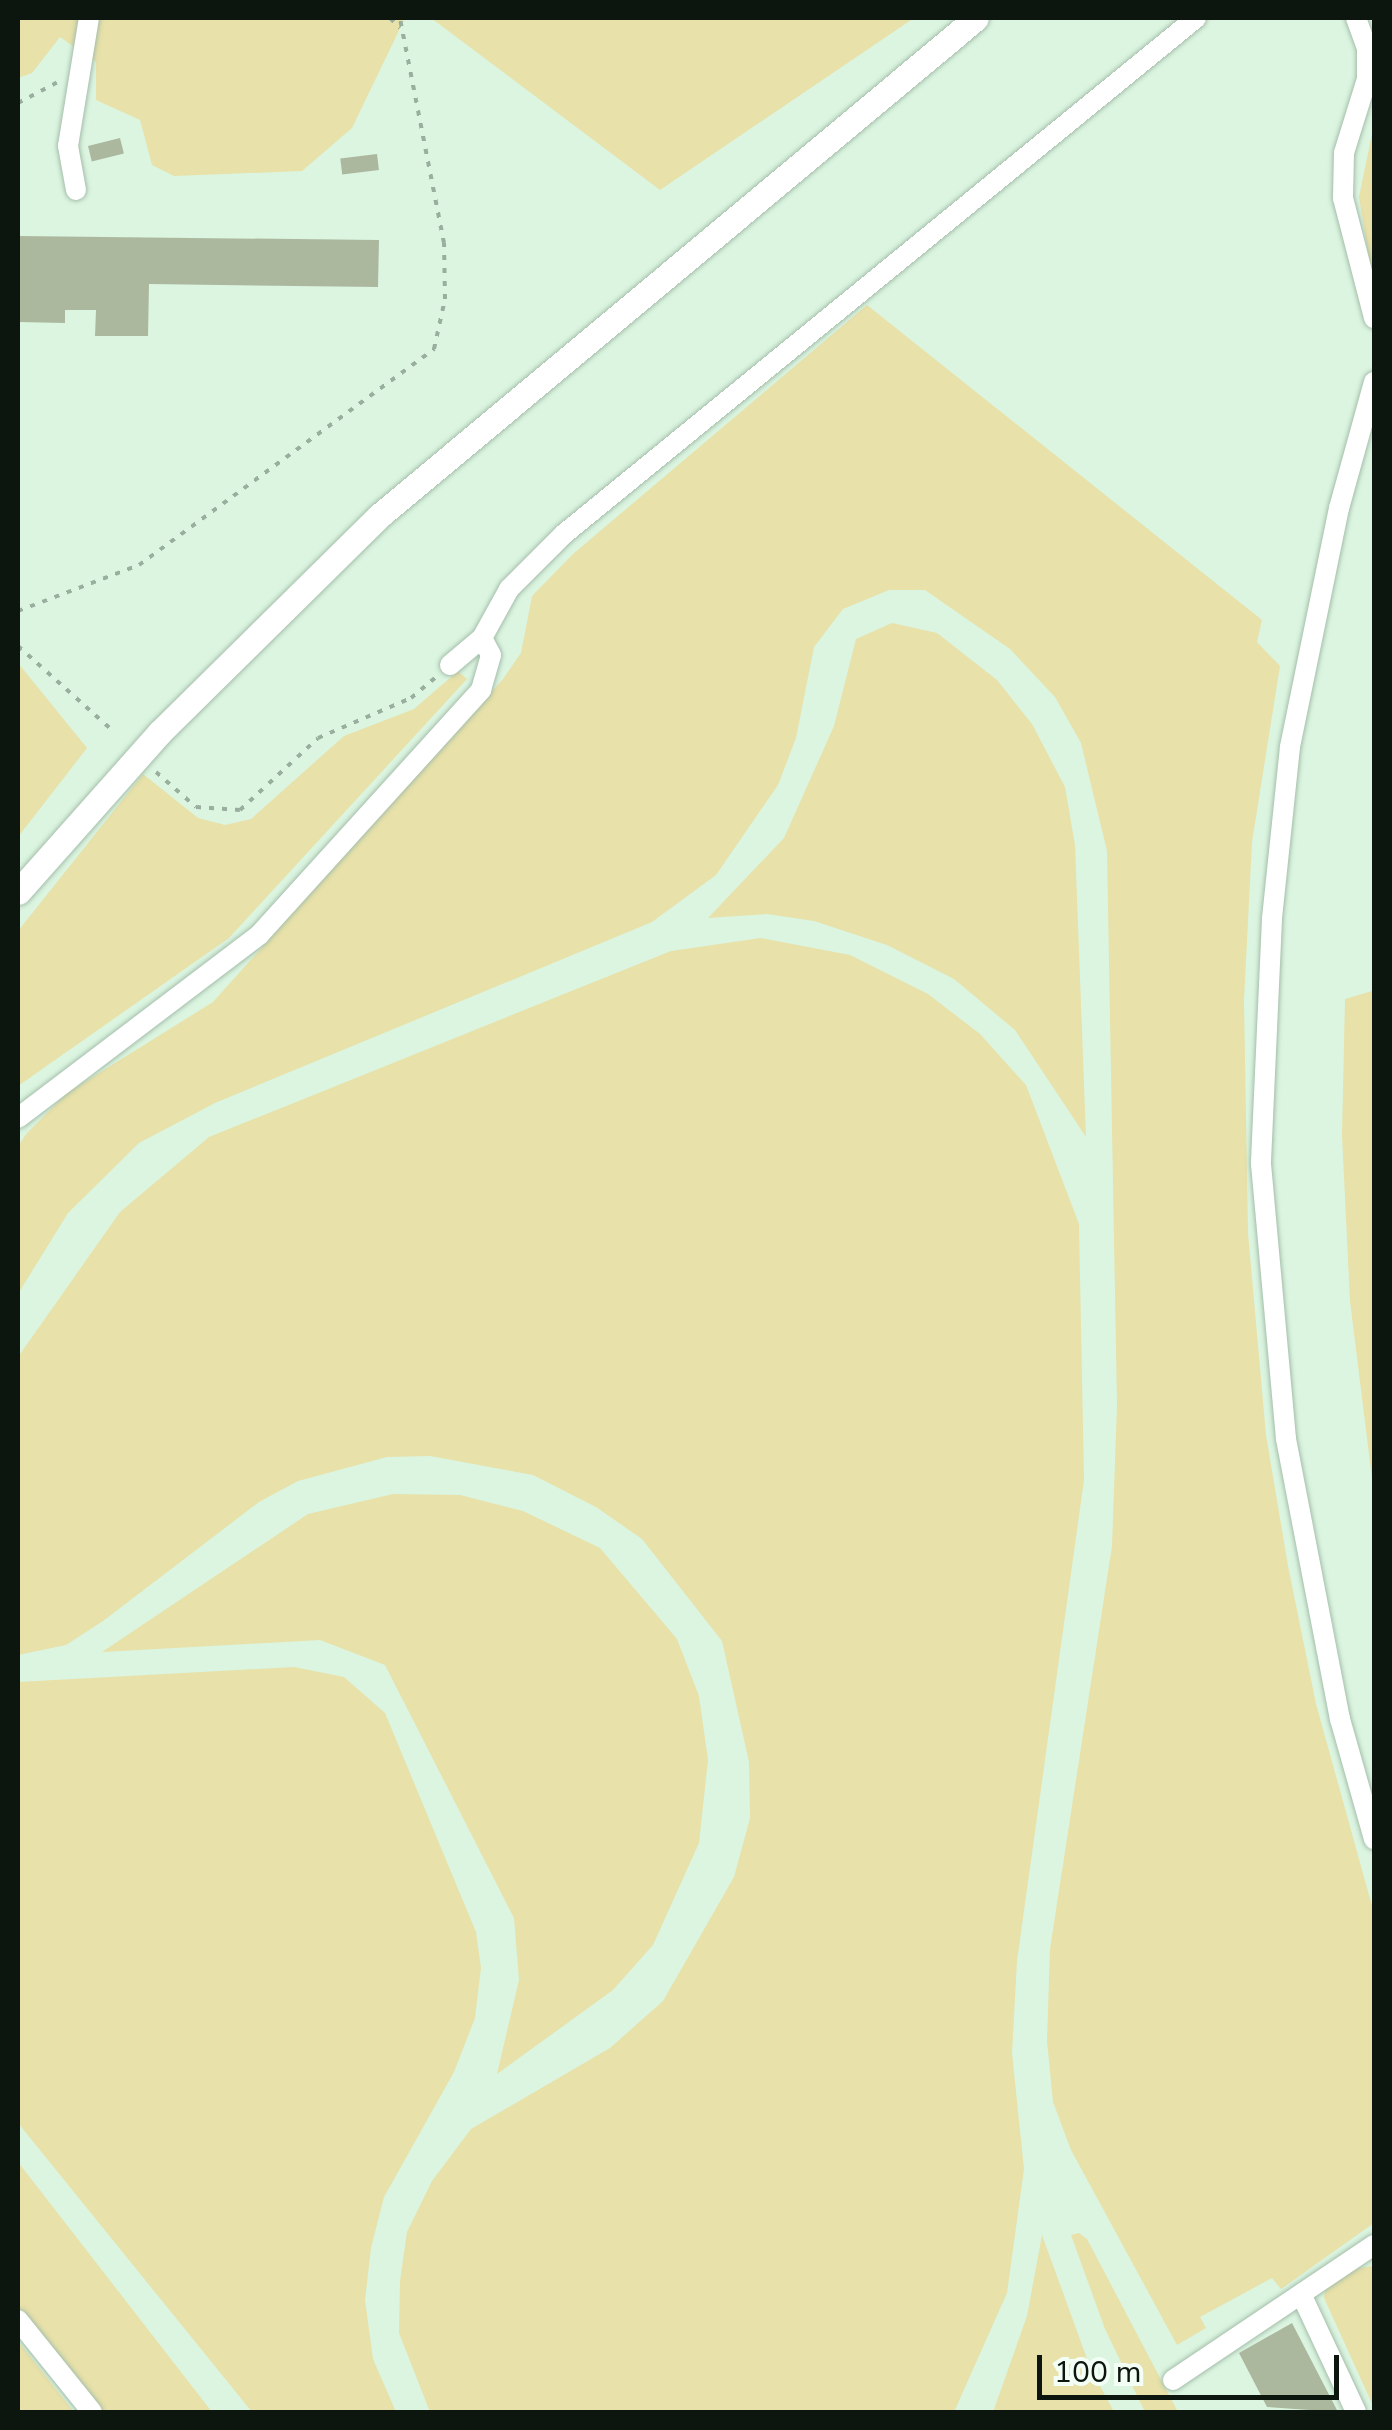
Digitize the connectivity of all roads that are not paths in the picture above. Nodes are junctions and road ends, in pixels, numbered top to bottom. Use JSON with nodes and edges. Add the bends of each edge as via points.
{"nodes":[{"id":1,"x":89,"y":18,"type":"edge"},
{"id":2,"x":976,"y":18,"type":"edge"},
{"id":3,"x":1196,"y":18,"type":"edge"},
{"id":4,"x":1356,"y":18,"type":"edge"},
{"id":5,"x":1368,"y":98,"type":"edge"},
{"id":6,"x":76,"y":190,"type":"dead end"},
{"id":7,"x":1374,"y":318,"type":"edge"},
{"id":8,"x":1374,"y":382,"type":"edge"},
{"id":9,"x":482,"y":638,"type":"junction"},
{"id":10,"x":450,"y":665,"type":"road end"},
{"id":11,"x":18,"y":892,"type":"edge"},
{"id":12,"x":18,"y":1118,"type":"edge"},
{"id":13,"x":1374,"y":1839,"type":"edge"},
{"id":14,"x":1374,"y":2245,"type":"edge"},
{"id":15,"x":1302,"y":2296,"type":"junction"},
{"id":16,"x":18,"y":2320,"type":"edge"},
{"id":17,"x":1173,"y":2380,"type":"dead end"},
{"id":18,"x":92,"y":2412,"type":"edge"},
{"id":19,"x":1356,"y":2412,"type":"edge"}],
"edges":[{"from":1,"to":6,"type":"lane","via":[[68,146]]},
{"from":2,"to":11,"type":"main road","via":[[564,355],[379,516],[159,733]]},
{"from":3,"to":9,"type":"lane","via":[[564,534],[509,589]]},
{"from":4,"to":5,"type":"lane","via":[[1367,49]]},
{"from":5,"to":7,"type":"lane","via":[[1344,153],[1343,198]]},
{"from":8,"to":13,"type":"lane","via":[[1335,526],[1290,747],[1272,918],[1261,1164],[1286,1439],[1340,1719]]},
{"from":9,"to":10,"type":"lane"},
{"from":9,"to":12,"type":"lane","via":[[491,655],[481,690],[259,935]]},
{"from":14,"to":15,"type":"lane"},
{"from":15,"to":17,"type":"lane"},
{"from":15,"to":19,"type":"lane"},
{"from":16,"to":18,"type":"lane"}]}
